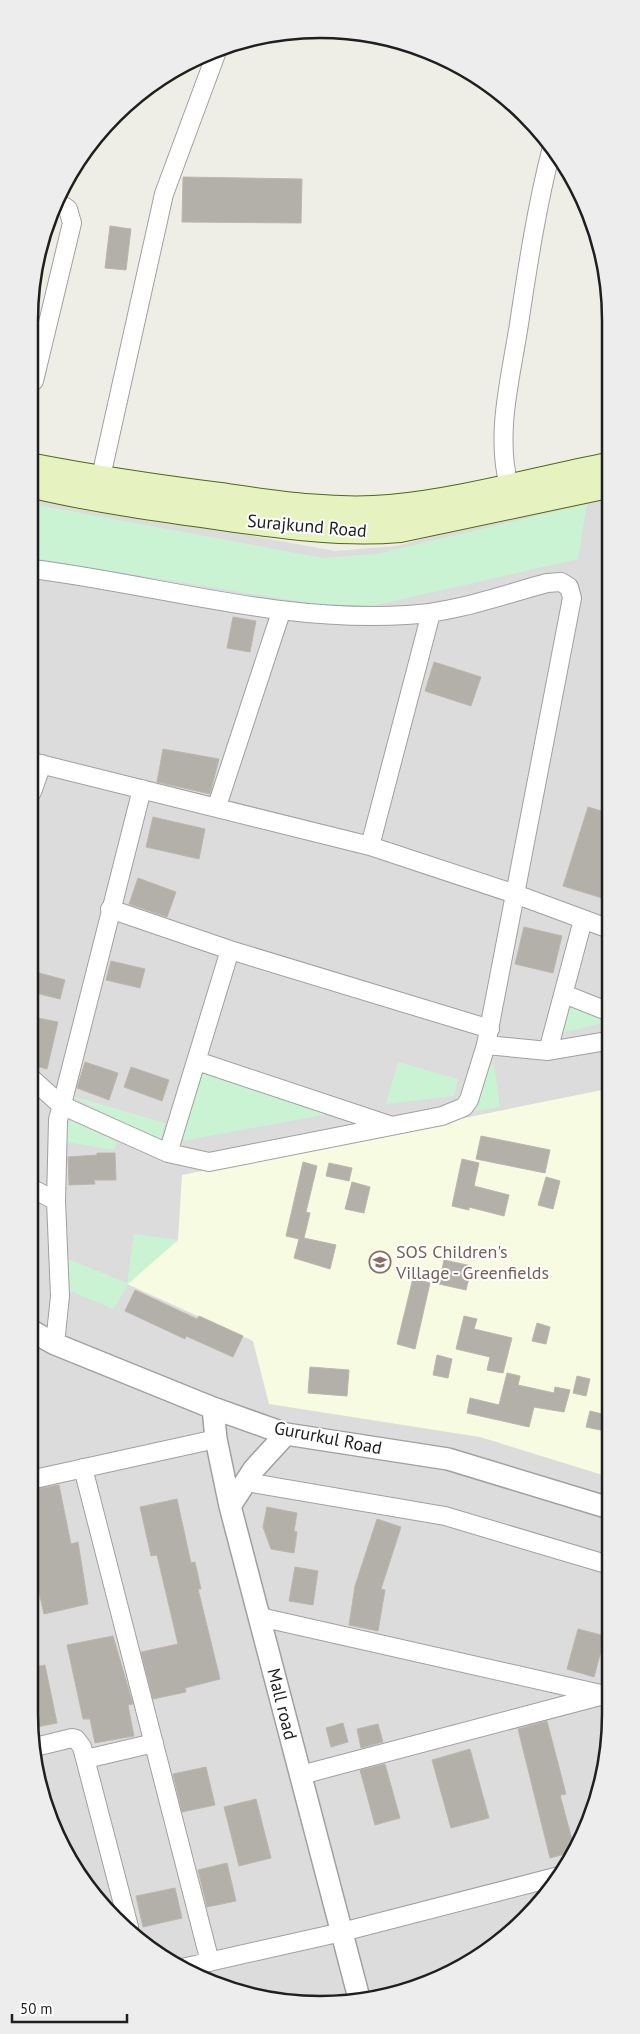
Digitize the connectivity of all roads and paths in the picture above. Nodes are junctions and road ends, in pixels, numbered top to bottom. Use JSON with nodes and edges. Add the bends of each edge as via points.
{"nodes":[{"id":1,"x":215,"y":58,"type":"edge"},
{"id":2,"x":550,"y":156,"type":"edge"},
{"id":3,"x":62,"y":206,"type":"edge"},
{"id":4,"x":38,"y":364,"type":"edge"},
{"id":5,"x":602,"y":465,"type":"edge"},
{"id":6,"x":38,"y":468,"type":"edge"},
{"id":7,"x":38,"y":486,"type":"edge"},
{"id":8,"x":510,"y":486,"type":"junction"},
{"id":9,"x":602,"y":487,"type":"edge"},
{"id":10,"x":98,"y":490,"type":"junction"},
{"id":11,"x":38,"y":570,"type":"edge"},
{"id":12,"x":282,"y":612,"type":"junction"},
{"id":13,"x":431,"y":613,"type":"junction"},
{"id":14,"x":38,"y":763,"type":"edge"},
{"id":15,"x":142,"y":789,"type":"junction"},
{"id":16,"x":216,"y":806,"type":"junction"},
{"id":17,"x":370,"y":846,"type":"junction"},
{"id":18,"x":515,"y":894,"type":"junction"},
{"id":19,"x":110,"y":909,"type":"junction"},
{"id":20,"x":583,"y":920,"type":"junction"},
{"id":21,"x":602,"y":926,"type":"edge"},
{"id":22,"x":230,"y":950,"type":"junction"},
{"id":23,"x":564,"y":994,"type":"junction"},
{"id":24,"x":602,"y":1010,"type":"edge"},
{"id":25,"x":488,"y":1037,"type":"junction"},
{"id":26,"x":602,"y":1042,"type":"edge"},
{"id":27,"x":548,"y":1051,"type":"junction"},
{"id":28,"x":197,"y":1061,"type":"junction"},
{"id":29,"x":38,"y":1084,"type":"edge"},
{"id":30,"x":61,"y":1105,"type":"junction"},
{"id":31,"x":389,"y":1125,"type":"junction"},
{"id":32,"x":168,"y":1153,"type":"junction"},
{"id":33,"x":38,"y":1192,"type":"edge"},
{"id":34,"x":56,"y":1201,"type":"junction"},
{"id":35,"x":38,"y":1334,"type":"edge"},
{"id":36,"x":55,"y":1344,"type":"junction"},
{"id":37,"x":213,"y":1408,"type":"junction"},
{"id":38,"x":286,"y":1434,"type":"junction"},
{"id":39,"x":216,"y":1438,"type":"junction"},
{"id":40,"x":83,"y":1468,"type":"junction"},
{"id":41,"x":38,"y":1478,"type":"edge"},
{"id":42,"x":246,"y":1482,"type":"junction"},
{"id":43,"x":230,"y":1506,"type":"junction"},
{"id":44,"x":602,"y":1506,"type":"edge"},
{"id":45,"x":602,"y":1563,"type":"edge"},
{"id":46,"x":260,"y":1617,"type":"junction"},
{"id":47,"x":602,"y":1693,"type":"edge"},
{"id":48,"x":602,"y":1695,"type":"edge"},
{"id":49,"x":154,"y":1743,"type":"junction"},
{"id":50,"x":39,"y":1746,"type":"edge"},
{"id":51,"x":86,"y":1759,"type":"junction"},
{"id":52,"x":301,"y":1775,"type":"junction"},
{"id":53,"x":550,"y":1878,"type":"edge"},
{"id":54,"x":127,"y":1920,"type":"edge"},
{"id":55,"x":342,"y":1932,"type":"junction"},
{"id":56,"x":210,"y":1962,"type":"junction"},
{"id":57,"x":192,"y":1966,"type":"edge"},
{"id":58,"x":358,"y":1994,"type":"edge"}],
"edges":[{"from":1,"to":10,"type":"street","via":[[164,194]]},
{"from":2,"to":8,"type":"street","via":[[539,200],[504,418],[503,455]]},
{"from":3,"to":4,"type":"street","via":[[68,209],[72,223]]},
{"from":5,"to":8,"type":"main road","name":"Surajkund Road"},
{"from":6,"to":10,"type":"main road","name":"Surajkund Road"},
{"from":7,"to":10,"type":"main road","name":"Surajkund Road"},
{"from":8,"to":10,"type":"main road","name":"Surajkund Road","via":[[421,503],[342,508]]},
{"from":9,"to":10,"type":"main road","name":"Surajkund Road","via":[[409,528],[373,532],[301,529]]},
{"from":11,"to":12,"type":"street"},
{"from":12,"to":13,"type":"street","via":[[352,617]]},
{"from":12,"to":16,"type":"street"},
{"from":13,"to":17,"type":"street"},
{"from":13,"to":18,"type":"street","via":[[547,583],[566,584],[572,592]]},
{"from":14,"to":15,"type":"street"},
{"from":15,"to":16,"type":"street"},
{"from":15,"to":19,"type":"street"},
{"from":16,"to":17,"type":"street"},
{"from":17,"to":18,"type":"street"},
{"from":18,"to":20,"type":"street"},
{"from":18,"to":25,"type":"street"},
{"from":19,"to":22,"type":"street"},
{"from":19,"to":30,"type":"street"},
{"from":20,"to":21,"type":"street"},
{"from":20,"to":23,"type":"street"},
{"from":22,"to":25,"type":"street"},
{"from":22,"to":28,"type":"street"},
{"from":23,"to":24,"type":"street"},
{"from":23,"to":27,"type":"street"},
{"from":25,"to":27,"type":"street"},
{"from":25,"to":31,"type":"street","via":[[464,1107],[442,1116]]},
{"from":26,"to":27,"type":"street"},
{"from":28,"to":31,"type":"street"},
{"from":28,"to":32,"type":"street"},
{"from":29,"to":30,"type":"street"},
{"from":30,"to":32,"type":"street"},
{"from":30,"to":34,"type":"street","via":[[56,1137]]},
{"from":31,"to":32,"type":"street","via":[[225,1160],[209,1162]]},
{"from":33,"to":34,"type":"street"},
{"from":34,"to":36,"type":"street","via":[[60,1296]]},
{"from":35,"to":36,"type":"street","name":"Gururkul Road"},
{"from":36,"to":37,"type":"street","name":"Gururkul Road"},
{"from":37,"to":38,"type":"street","name":"Gururkul Road"},
{"from":37,"to":39,"type":"street","name":"Mall road"},
{"from":38,"to":42,"type":"street","via":[[254,1468]]},
{"from":38,"to":44,"type":"street","name":"Gururkul Road","via":[[448,1459]]},
{"from":39,"to":40,"type":"street"},
{"from":39,"to":43,"type":"street","name":"Mall road"},
{"from":40,"to":41,"type":"street"},
{"from":40,"to":49,"type":"street"},
{"from":42,"to":43,"type":"street"},
{"from":42,"to":45,"type":"street","via":[[445,1516]]},
{"from":43,"to":46,"type":"street","name":"Mall road"},
{"from":46,"to":47,"type":"street"},
{"from":46,"to":52,"type":"street","name":"Mall road"},
{"from":48,"to":52,"type":"street"},
{"from":49,"to":51,"type":"street"},
{"from":49,"to":56,"type":"street"},
{"from":50,"to":51,"type":"street","via":[[76,1739]]},
{"from":51,"to":54,"type":"street"},
{"from":52,"to":55,"type":"street","name":"Mall road"},
{"from":53,"to":55,"type":"street"},
{"from":55,"to":56,"type":"street"},
{"from":55,"to":58,"type":"street","name":"Mall road"},
{"from":56,"to":57,"type":"street"}]}
